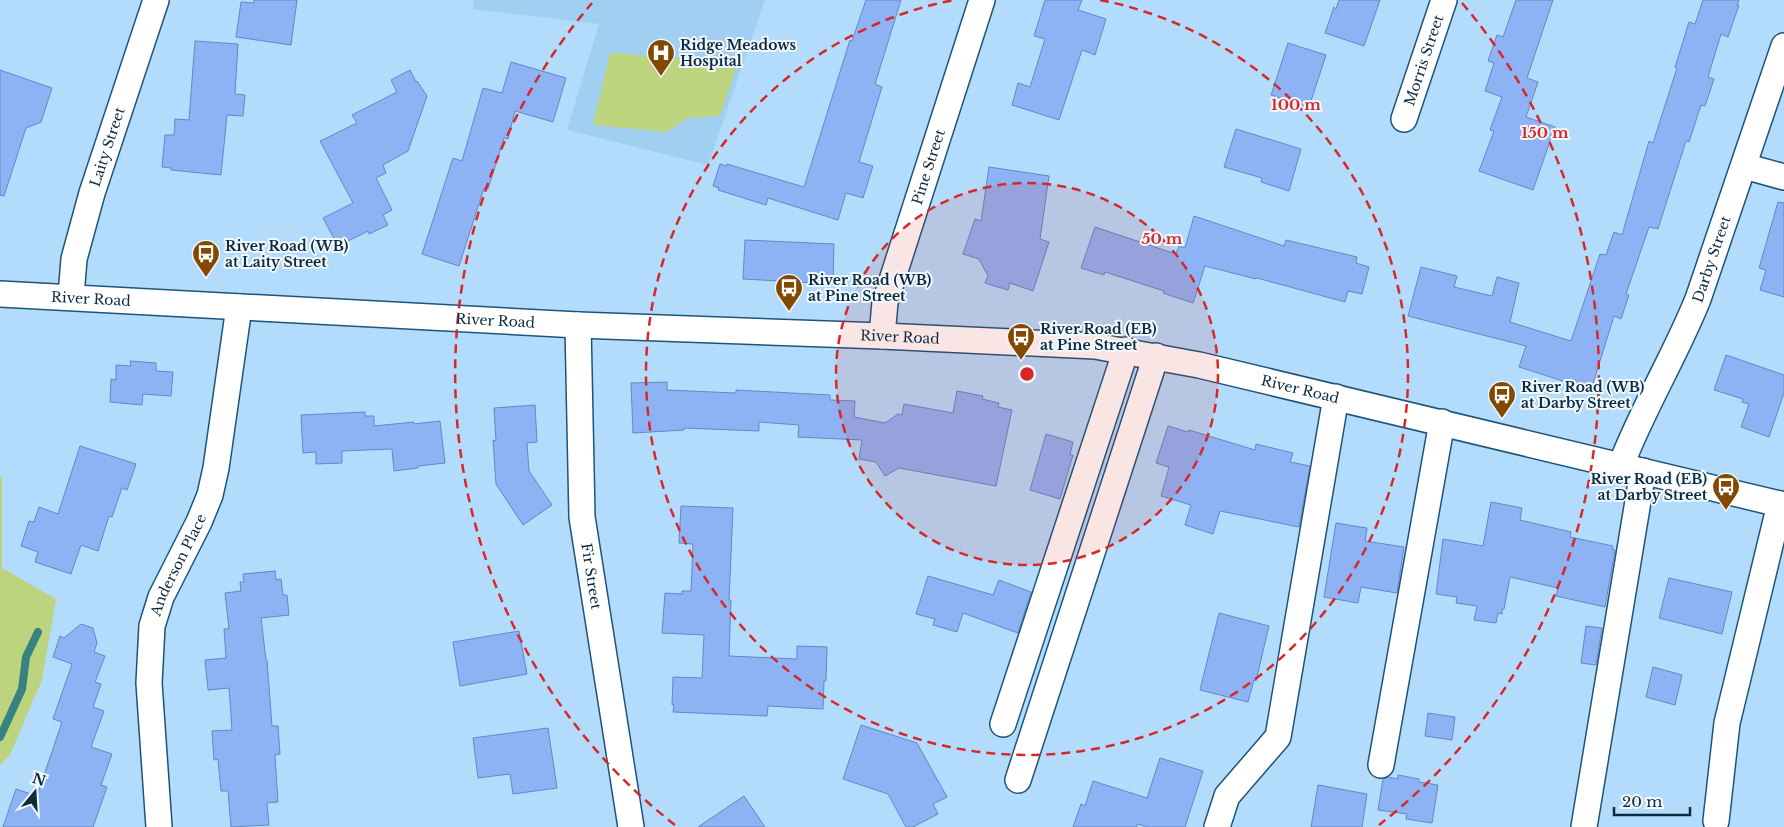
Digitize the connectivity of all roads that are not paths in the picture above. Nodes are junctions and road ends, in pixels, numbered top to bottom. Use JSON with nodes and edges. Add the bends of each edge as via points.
{"nodes":[{"id":1,"x":156,"y":0,"type":"edge"},
{"id":2,"x":982,"y":0,"type":"edge"},
{"id":3,"x":1444,"y":0,"type":"edge"},
{"id":4,"x":1784,"y":46,"type":"edge"},
{"id":5,"x":1404,"y":119,"type":"dead end"},
{"id":6,"x":1744,"y":166,"type":"junction"},
{"id":7,"x":1784,"y":177,"type":"edge"},
{"id":8,"x":0,"y":294,"type":"edge"},
{"id":9,"x":71,"y":296,"type":"junction"},
{"id":10,"x":238,"y":307,"type":"junction"},
{"id":11,"x":578,"y":325,"type":"junction"},
{"id":12,"x":882,"y":336,"type":"junction"},
{"id":13,"x":1126,"y":350,"type":"junction"},
{"id":14,"x":1156,"y":356,"type":"junction"},
{"id":15,"x":1336,"y":397,"type":"junction"},
{"id":16,"x":1442,"y":422,"type":"junction"},
{"id":17,"x":1632,"y":468,"type":"junction"},
{"id":18,"x":1782,"y":504,"type":"edge"},
{"id":19,"x":1004,"y":724,"type":"dead end"},
{"id":20,"x":1381,"y":765,"type":"dead end"},
{"id":21,"x":1018,"y":780,"type":"dead end"},
{"id":22,"x":1716,"y":821,"type":"dead end"},
{"id":23,"x":159,"y":827,"type":"edge"},
{"id":24,"x":631,"y":827,"type":"edge"},
{"id":25,"x":1217,"y":827,"type":"edge"},
{"id":26,"x":1584,"y":827,"type":"edge"}],
"edges":[{"from":1,"to":9,"type":"street","name":"Laity Street","via":[[92,193],[74,259]]},
{"from":2,"to":12,"type":"street","name":"Pine Street","via":[[885,302]]},
{"from":3,"to":5,"type":"street","name":"Morris Street"},
{"from":4,"to":6,"type":"street","name":"Darby Street"},
{"from":6,"to":7,"type":"street"},
{"from":6,"to":17,"type":"street","name":"Darby Street","via":[[1698,299],[1633,434]]},
{"from":8,"to":9,"type":"street","name":"River Road"},
{"from":9,"to":10,"type":"street","name":"River Road"},
{"from":10,"to":11,"type":"street","name":"River Road"},
{"from":10,"to":23,"type":"street","name":"Anderson Place","via":[[210,496],[161,597],[152,626],[149,683]]},
{"from":11,"to":12,"type":"street","name":"River Road"},
{"from":11,"to":24,"type":"street","name":"Fir Street","via":[[582,518]]},
{"from":12,"to":13,"type":"street","name":"River Road"},
{"from":13,"to":14,"type":"street","name":"River Road"},
{"from":13,"to":19,"type":"street"},
{"from":14,"to":15,"type":"street","name":"River Road"},
{"from":14,"to":21,"type":"street"},
{"from":15,"to":16,"type":"street","name":"River Road"},
{"from":15,"to":25,"type":"street","via":[[1278,737],[1227,796]]},
{"from":16,"to":17,"type":"street","name":"River Road"},
{"from":16,"to":20,"type":"street"},
{"from":17,"to":18,"type":"street","name":"River Road"},
{"from":17,"to":26,"type":"street","name":"Darby Street"},
{"from":18,"to":22,"type":"street","via":[[1727,723]]}]}
